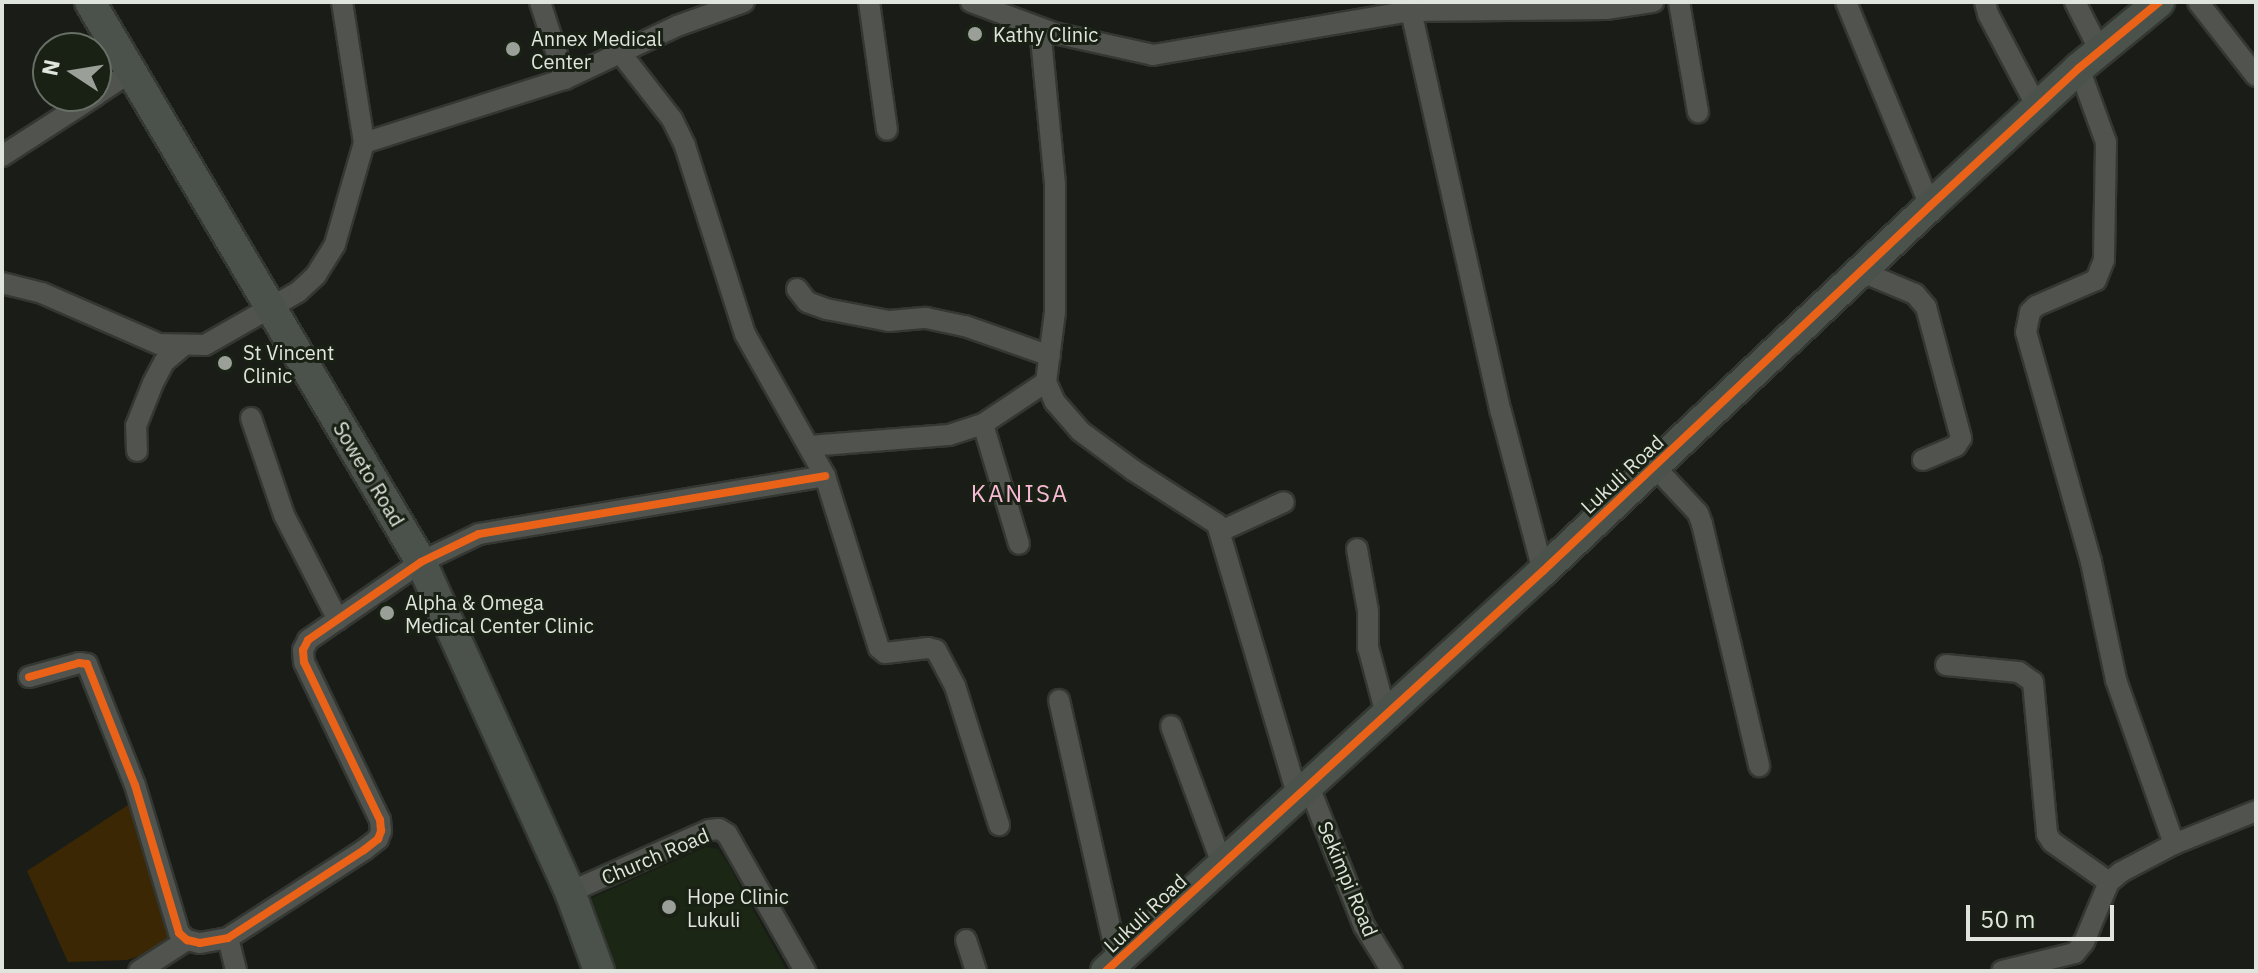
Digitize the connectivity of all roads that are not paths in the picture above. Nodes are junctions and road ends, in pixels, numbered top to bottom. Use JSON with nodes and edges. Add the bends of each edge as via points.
{"nodes":[{"id":1,"x":90,"y":2,"type":"edge"},
{"id":2,"x":342,"y":2,"type":"edge"},
{"id":3,"x":540,"y":2,"type":"edge"},
{"id":4,"x":744,"y":2,"type":"edge"},
{"id":5,"x":869,"y":2,"type":"edge"},
{"id":6,"x":971,"y":2,"type":"edge"},
{"id":7,"x":1653,"y":2,"type":"edge"},
{"id":8,"x":1679,"y":2,"type":"edge"},
{"id":9,"x":1846,"y":2,"type":"edge"},
{"id":10,"x":1985,"y":2,"type":"edge"},
{"id":11,"x":2075,"y":2,"type":"edge"},
{"id":12,"x":2159,"y":2,"type":"edge"},
{"id":13,"x":2198,"y":2,"type":"edge"},
{"id":14,"x":1410,"y":7,"type":"edge"},
{"id":15,"x":1040,"y":28,"type":"junction"},
{"id":16,"x":622,"y":55,"type":"junction"},
{"id":17,"x":2090,"y":60,"type":"junction"},
{"id":18,"x":131,"y":72,"type":"junction"},
{"id":19,"x":2256,"y":76,"type":"edge"},
{"id":20,"x":565,"y":79,"type":"junction"},
{"id":21,"x":112,"y":85,"type":"edge"},
{"id":22,"x":2037,"y":107,"type":"junction"},
{"id":23,"x":71,"y":112,"type":"edge"},
{"id":24,"x":1698,"y":112,"type":"dead end"},
{"id":25,"x":887,"y":130,"type":"dead end"},
{"id":26,"x":364,"y":143,"type":"junction"},
{"id":27,"x":2,"y":156,"type":"edge"},
{"id":28,"x":1930,"y":206,"type":"junction"},
{"id":29,"x":1860,"y":271,"type":"junction"},
{"id":30,"x":2,"y":283,"type":"edge"},
{"id":31,"x":797,"y":289,"type":"dead end"},
{"id":32,"x":271,"y":309,"type":"junction"},
{"id":33,"x":183,"y":346,"type":"junction"},
{"id":34,"x":1050,"y":356,"type":"junction"},
{"id":35,"x":1046,"y":382,"type":"junction"},
{"id":36,"x":251,"y":418,"type":"dead end"},
{"id":37,"x":983,"y":424,"type":"junction"},
{"id":38,"x":809,"y":446,"type":"junction"},
{"id":39,"x":137,"y":451,"type":"dead end"},
{"id":40,"x":1923,"y":460,"type":"dead end"},
{"id":41,"x":1654,"y":466,"type":"junction"},
{"id":42,"x":825,"y":476,"type":"junction"},
{"id":43,"x":1284,"y":502,"type":"dead end"},
{"id":44,"x":1221,"y":531,"type":"junction"},
{"id":45,"x":1019,"y":544,"type":"dead end"},
{"id":46,"x":1357,"y":549,"type":"dead end"},
{"id":47,"x":421,"y":562,"type":"junction"},
{"id":48,"x":1543,"y":571,"type":"junction"},
{"id":49,"x":338,"y":620,"type":"junction"},
{"id":50,"x":1946,"y":665,"type":"dead end"},
{"id":51,"x":29,"y":677,"type":"dead end"},
{"id":52,"x":1059,"y":700,"type":"dead end"},
{"id":53,"x":1386,"y":714,"type":"junction"},
{"id":54,"x":1171,"y":726,"type":"dead end"},
{"id":55,"x":1759,"y":766,"type":"dead end"},
{"id":56,"x":1303,"y":789,"type":"junction"},
{"id":57,"x":2256,"y":811,"type":"edge"},
{"id":58,"x":999,"y":825,"type":"dead end"},
{"id":59,"x":2174,"y":844,"type":"junction"},
{"id":60,"x":1222,"y":864,"type":"junction"},
{"id":61,"x":2109,"y":882,"type":"junction"},
{"id":62,"x":570,"y":892,"type":"junction"},
{"id":63,"x":228,"y":938,"type":"junction"},
{"id":64,"x":187,"y":940,"type":"junction"},
{"id":65,"x":966,"y":940,"type":"dead end"},
{"id":66,"x":2077,"y":962,"type":"edge"},
{"id":67,"x":1112,"y":966,"type":"edge"},
{"id":68,"x":139,"y":971,"type":"edge"},
{"id":69,"x":236,"y":971,"type":"edge"},
{"id":70,"x":599,"y":971,"type":"edge"},
{"id":71,"x":805,"y":971,"type":"edge"},
{"id":72,"x":976,"y":971,"type":"edge"},
{"id":73,"x":1392,"y":971,"type":"edge"},
{"id":74,"x":2002,"y":971,"type":"edge"}],
"edges":[{"from":1,"to":18,"type":"street","name":"Soweto Road"},
{"from":2,"to":26,"type":"street"},
{"from":3,"to":20,"type":"street"},
{"from":4,"to":16,"type":"street","via":[[677,26]]},
{"from":5,"to":25,"type":"street"},
{"from":6,"to":15,"type":"street"},
{"from":7,"to":14,"type":"street","via":[[1606,9]]},
{"from":8,"to":24,"type":"street"},
{"from":9,"to":28,"type":"street"},
{"from":10,"to":22,"type":"street"},
{"from":11,"to":17,"type":"street"},
{"from":12,"to":17,"type":"street","name":"Lukuli Road"},
{"from":13,"to":19,"type":"street"},
{"from":14,"to":15,"type":"street","via":[[1153,55]]},
{"from":14,"to":48,"type":"street","via":[[1511,454]]},
{"from":15,"to":34,"type":"street","via":[[1055,185]]},
{"from":16,"to":20,"type":"street"},
{"from":16,"to":38,"type":"street","via":[[679,133],[698,177],[745,334]]},
{"from":17,"to":22,"type":"street","name":"Lukuli Road"},
{"from":17,"to":59,"type":"street","via":[[2106,142],[2104,260],[2096,280],[2036,306],[2026,332],[2091,562],[2116,680]]},
{"from":18,"to":21,"type":"street"},
{"from":18,"to":32,"type":"street","name":"Soweto Road"},
{"from":20,"to":26,"type":"street"},
{"from":22,"to":28,"type":"street","name":"Lukuli Road"},
{"from":23,"to":27,"type":"street"},
{"from":26,"to":32,"type":"street","via":[[335,244],[316,275]]},
{"from":28,"to":29,"type":"street","name":"Lukuli Road"},
{"from":29,"to":40,"type":"street","via":[[1915,294],[1926,307],[1961,438],[1956,446]]},
{"from":29,"to":41,"type":"street","name":"Lukuli Road"},
{"from":30,"to":33,"type":"street","via":[[42,293],[159,344]]},
{"from":31,"to":34,"type":"street","via":[[807,302],[826,309],[889,321],[926,318],[965,326]]},
{"from":32,"to":33,"type":"street","via":[[205,345]]},
{"from":32,"to":47,"type":"street","name":"Soweto Road"},
{"from":33,"to":39,"type":"street","via":[[164,362],[153,383],[136,426]]},
{"from":34,"to":35,"type":"street"},
{"from":35,"to":37,"type":"street"},
{"from":35,"to":44,"type":"street","via":[[1055,402],[1080,431]]},
{"from":36,"to":49,"type":"street","via":[[284,515]]},
{"from":37,"to":38,"type":"street","via":[[949,435]]},
{"from":37,"to":45,"type":"street"},
{"from":38,"to":42,"type":"street"},
{"from":41,"to":48,"type":"street","name":"Lukuli Road"},
{"from":41,"to":55,"type":"street","via":[[1698,513]]},
{"from":42,"to":47,"type":"street","via":[[479,534]]},
{"from":42,"to":58,"type":"street","via":[[879,648],[885,653],[936,650],[955,686]]},
{"from":43,"to":44,"type":"street"},
{"from":44,"to":56,"type":"street","name":"Sekimpi Road"},
{"from":46,"to":53,"type":"street","via":[[1368,611],[1368,647]]},
{"from":47,"to":49,"type":"street"},
{"from":47,"to":62,"type":"street","name":"Soweto Road"},
{"from":48,"to":53,"type":"street","name":"Lukuli Road"},
{"from":49,"to":63,"type":"street","via":[[308,640],[304,662],[380,820],[378,839]]},
{"from":50,"to":61,"type":"street","via":[[2019,672],[2033,682],[2047,834]]},
{"from":51,"to":64,"type":"street","via":[[87,664],[135,785],[179,933]]},
{"from":52,"to":67,"type":"street"},
{"from":53,"to":56,"type":"street","name":"Lukuli Road"},
{"from":54,"to":60,"type":"street"},
{"from":56,"to":60,"type":"street","name":"Lukuli Road"},
{"from":56,"to":73,"type":"street","name":"Sekimpi Road","via":[[1364,926]]},
{"from":57,"to":59,"type":"street"},
{"from":59,"to":61,"type":"street"},
{"from":60,"to":67,"type":"street","name":"Lukuli Road"},
{"from":61,"to":66,"type":"street"},
{"from":62,"to":70,"type":"street","name":"Soweto Road"},
{"from":62,"to":71,"type":"street","name":"Church Road","via":[[719,829],[727,834]]},
{"from":63,"to":64,"type":"street"},
{"from":63,"to":69,"type":"street"},
{"from":64,"to":68,"type":"street"},
{"from":65,"to":72,"type":"street"},
{"from":66,"to":74,"type":"street"}]}
